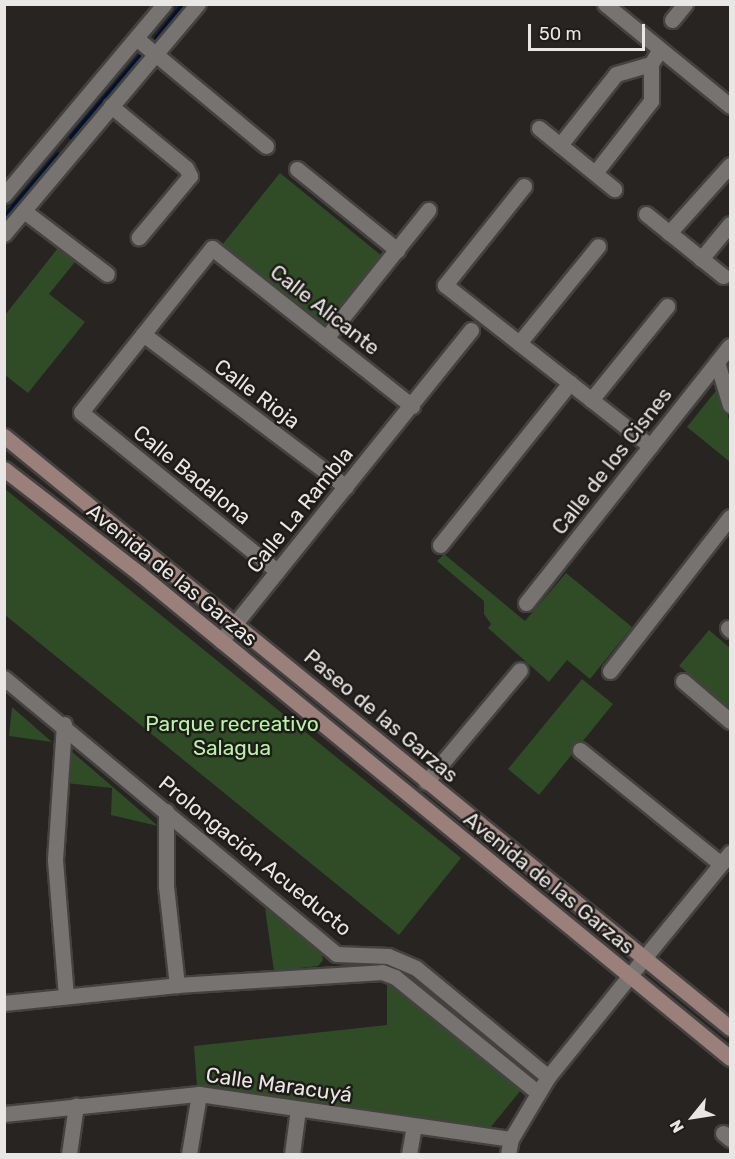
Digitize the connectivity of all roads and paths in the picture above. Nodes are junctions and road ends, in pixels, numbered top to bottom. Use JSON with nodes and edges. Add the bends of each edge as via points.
{"nodes":[{"id":1,"x":164,"y":4,"type":"edge"},
{"id":2,"x":198,"y":4,"type":"edge"},
{"id":3,"x":605,"y":4,"type":"edge"},
{"id":4,"x":685,"y":4,"type":"edge"},
{"id":5,"x":672,"y":20,"type":"dead end"},
{"id":6,"x":136,"y":38,"type":"junction"},
{"id":7,"x":660,"y":49,"type":"junction"},
{"id":8,"x":154,"y":54,"type":"junction"},
{"id":9,"x":651,"y":64,"type":"junction"},
{"id":10,"x":111,"y":106,"type":"junction"},
{"id":11,"x":730,"y":106,"type":"edge"},
{"id":12,"x":539,"y":128,"type":"dead end"},
{"id":13,"x":560,"y":145,"type":"junction"},
{"id":14,"x":266,"y":146,"type":"dead end"},
{"id":15,"x":730,"y":165,"type":"edge"},
{"id":16,"x":297,"y":169,"type":"dead end"},
{"id":17,"x":595,"y":173,"type":"junction"},
{"id":18,"x":524,"y":186,"type":"dead end"},
{"id":19,"x":614,"y":189,"type":"dead end"},
{"id":20,"x":4,"y":195,"type":"edge"},
{"id":21,"x":428,"y":210,"type":"dead end"},
{"id":22,"x":24,"y":211,"type":"junction"},
{"id":23,"x":646,"y":214,"type":"dead end"},
{"id":24,"x":730,"y":224,"type":"edge"},
{"id":25,"x":669,"y":233,"type":"junction"},
{"id":26,"x":4,"y":234,"type":"edge"},
{"id":27,"x":139,"y":237,"type":"dead end"},
{"id":28,"x":598,"y":246,"type":"dead end"},
{"id":29,"x":397,"y":250,"type":"junction"},
{"id":30,"x":702,"y":259,"type":"junction"},
{"id":31,"x":107,"y":274,"type":"dead end"},
{"id":32,"x":723,"y":276,"type":"dead end"},
{"id":33,"x":667,"y":306,"type":"dead end"},
{"id":34,"x":471,"y":330,"type":"dead end"},
{"id":35,"x":143,"y":334,"type":"junction"},
{"id":36,"x":326,"y":338,"type":"junction"},
{"id":37,"x":519,"y":343,"type":"junction"},
{"id":38,"x":730,"y":346,"type":"edge"},
{"id":39,"x":717,"y":362,"type":"junction"},
{"id":40,"x":570,"y":383,"type":"junction"},
{"id":41,"x":591,"y":400,"type":"junction"},
{"id":42,"x":730,"y":405,"type":"edge"},
{"id":43,"x":412,"y":406,"type":"junction"},
{"id":44,"x":4,"y":436,"type":"edge"},
{"id":45,"x":650,"y":446,"type":"junction"},
{"id":46,"x":4,"y":469,"type":"edge"},
{"id":47,"x":346,"y":487,"type":"junction"},
{"id":48,"x":730,"y":517,"type":"edge"},
{"id":49,"x":440,"y":545,"type":"dead end"},
{"id":50,"x":277,"y":571,"type":"junction"},
{"id":51,"x":526,"y":603,"type":"dead end"},
{"id":52,"x":236,"y":622,"type":"junction"},
{"id":53,"x":221,"y":641,"type":"junction"},
{"id":54,"x":520,"y":670,"type":"dead end"},
{"id":55,"x":610,"y":671,"type":"dead end"},
{"id":56,"x":4,"y":678,"type":"edge"},
{"id":57,"x":683,"y":681,"type":"dead end"},
{"id":58,"x":730,"y":721,"type":"edge"},
{"id":59,"x":64,"y":724,"type":"junction"},
{"id":60,"x":580,"y":750,"type":"dead end"},
{"id":61,"x":426,"y":782,"type":"junction"},
{"id":62,"x":166,"y":811,"type":"junction"},
{"id":63,"x":728,"y":856,"type":"edge"},
{"id":64,"x":644,"y":958,"type":"junction"},
{"id":65,"x":368,"y":964,"type":"junction"},
{"id":66,"x":630,"y":976,"type":"junction"},
{"id":67,"x":177,"y":986,"type":"junction"},
{"id":68,"x":442,"y":990,"type":"junction"},
{"id":69,"x":66,"y":996,"type":"junction"},
{"id":70,"x":4,"y":1003,"type":"edge"},
{"id":71,"x":429,"y":1005,"type":"junction"},
{"id":72,"x":730,"y":1028,"type":"edge"},
{"id":73,"x":730,"y":1058,"type":"edge"},
{"id":74,"x":548,"y":1077,"type":"junction"},
{"id":75,"x":538,"y":1093,"type":"junction"},
{"id":76,"x":199,"y":1094,"type":"junction"},
{"id":77,"x":76,"y":1105,"type":"junction"},
{"id":78,"x":298,"y":1109,"type":"junction"},
{"id":79,"x":4,"y":1114,"type":"edge"},
{"id":80,"x":414,"y":1126,"type":"junction"},
{"id":81,"x":510,"y":1147,"type":"edge"},
{"id":82,"x":69,"y":1155,"type":"edge"},
{"id":83,"x":189,"y":1155,"type":"edge"},
{"id":84,"x":292,"y":1155,"type":"edge"},
{"id":85,"x":410,"y":1155,"type":"edge"}],
"edges":[{"from":1,"to":6,"type":"street"},
{"from":2,"to":8,"type":"street"},
{"from":3,"to":7,"type":"street"},
{"from":4,"to":5,"type":"street"},
{"from":6,"to":8,"type":"street"},
{"from":6,"to":20,"type":"street"},
{"from":7,"to":9,"type":"street"},
{"from":7,"to":11,"type":"street"},
{"from":8,"to":10,"type":"street"},
{"from":8,"to":14,"type":"street"},
{"from":9,"to":13,"type":"street","via":[[616,74]]},
{"from":9,"to":17,"type":"street","via":[[651,101]]},
{"from":10,"to":22,"type":"street"},
{"from":10,"to":27,"type":"street","via":[[186,168],[190,176]]},
{"from":12,"to":13,"type":"street"},
{"from":13,"to":17,"type":"street"},
{"from":15,"to":25,"type":"street"},
{"from":16,"to":29,"type":"street"},
{"from":17,"to":19,"type":"street"},
{"from":18,"to":37,"type":"street","via":[[445,285]]},
{"from":21,"to":29,"type":"street"},
{"from":22,"to":26,"type":"street"},
{"from":22,"to":31,"type":"street"},
{"from":23,"to":25,"type":"street"},
{"from":24,"to":30,"type":"street"},
{"from":25,"to":30,"type":"street"},
{"from":28,"to":37,"type":"street"},
{"from":29,"to":36,"type":"street"},
{"from":30,"to":32,"type":"street"},
{"from":33,"to":41,"type":"street"},
{"from":34,"to":43,"type":"street","name":"Calle La Rambla"},
{"from":35,"to":36,"type":"street","name":"Calle Alicante","via":[[212,248]]},
{"from":35,"to":47,"type":"street","name":"Calle Rioja"},
{"from":35,"to":50,"type":"street","name":"Calle Badalona","via":[[81,412]]},
{"from":36,"to":43,"type":"street","name":"Calle Alicante"},
{"from":37,"to":40,"type":"street"},
{"from":38,"to":39,"type":"street","name":"Calle de los Cisnes"},
{"from":39,"to":42,"type":"street"},
{"from":39,"to":45,"type":"street","name":"Calle de los Cisnes"},
{"from":40,"to":41,"type":"street"},
{"from":40,"to":49,"type":"street"},
{"from":41,"to":45,"type":"street"},
{"from":43,"to":47,"type":"street","name":"Calle La Rambla"},
{"from":44,"to":52,"type":"main road","name":"Paseo de las Garzas"},
{"from":45,"to":51,"type":"street","name":"Calle de los Cisnes"},
{"from":46,"to":53,"type":"main road","name":"Avenida de las Garzas"},
{"from":47,"to":50,"type":"street","name":"Calle La Rambla"},
{"from":48,"to":55,"type":"street"},
{"from":50,"to":52,"type":"street","name":"Calle La Rambla"},
{"from":52,"to":53,"type":"street","name":"Calle La Rambla"},
{"from":52,"to":61,"type":"main road","name":"Paseo de las Garzas"},
{"from":53,"to":66,"type":"main road","name":"Avenida de las Garzas"},
{"from":54,"to":61,"type":"street"},
{"from":56,"to":59,"type":"street","name":"Prolongación Acueducto"},
{"from":57,"to":58,"type":"street"},
{"from":59,"to":62,"type":"street","name":"Prolongación Acueducto"},
{"from":59,"to":69,"type":"street","via":[[55,860]]},
{"from":60,"to":63,"type":"street"},
{"from":61,"to":64,"type":"main road","name":"Paseo de las Garzas"},
{"from":62,"to":65,"type":"street","name":"Prolongación Acueducto","via":[[336,954]]},
{"from":62,"to":67,"type":"street","via":[[166,886]]},
{"from":63,"to":64,"type":"street"},
{"from":64,"to":66,"type":"street"},
{"from":64,"to":72,"type":"main road","name":"Paseo de las Garzas"},
{"from":65,"to":67,"type":"street","name":"Prolongación Acueducto"},
{"from":65,"to":68,"type":"street","name":"Prolongación Acueducto","via":[[388,956],[416,968]]},
{"from":65,"to":71,"type":"street","name":"Prolongación Acueducto","via":[[395,977]]},
{"from":66,"to":73,"type":"main road","name":"Avenida de las Garzas"},
{"from":66,"to":74,"type":"street"},
{"from":67,"to":69,"type":"street","name":"Prolongación Acueducto"},
{"from":68,"to":71,"type":"street"},
{"from":68,"to":74,"type":"street","name":"Prolongación Acueducto"},
{"from":69,"to":70,"type":"street","name":"Prolongación Acueducto"},
{"from":71,"to":75,"type":"street","name":"Prolongación Acueducto"},
{"from":74,"to":75,"type":"street"},
{"from":75,"to":81,"type":"street"},
{"from":76,"to":77,"type":"street","name":"Calle Maracuyá"},
{"from":76,"to":78,"type":"street","name":"Calle Maracuyá"},
{"from":76,"to":83,"type":"street"},
{"from":77,"to":79,"type":"street","name":"Calle Maracuyá"},
{"from":77,"to":82,"type":"street"},
{"from":78,"to":80,"type":"street","name":"Calle Maracuyá"},
{"from":78,"to":84,"type":"street"},
{"from":80,"to":81,"type":"street","name":"Calle Maracuyá"},
{"from":80,"to":85,"type":"street"}]}
